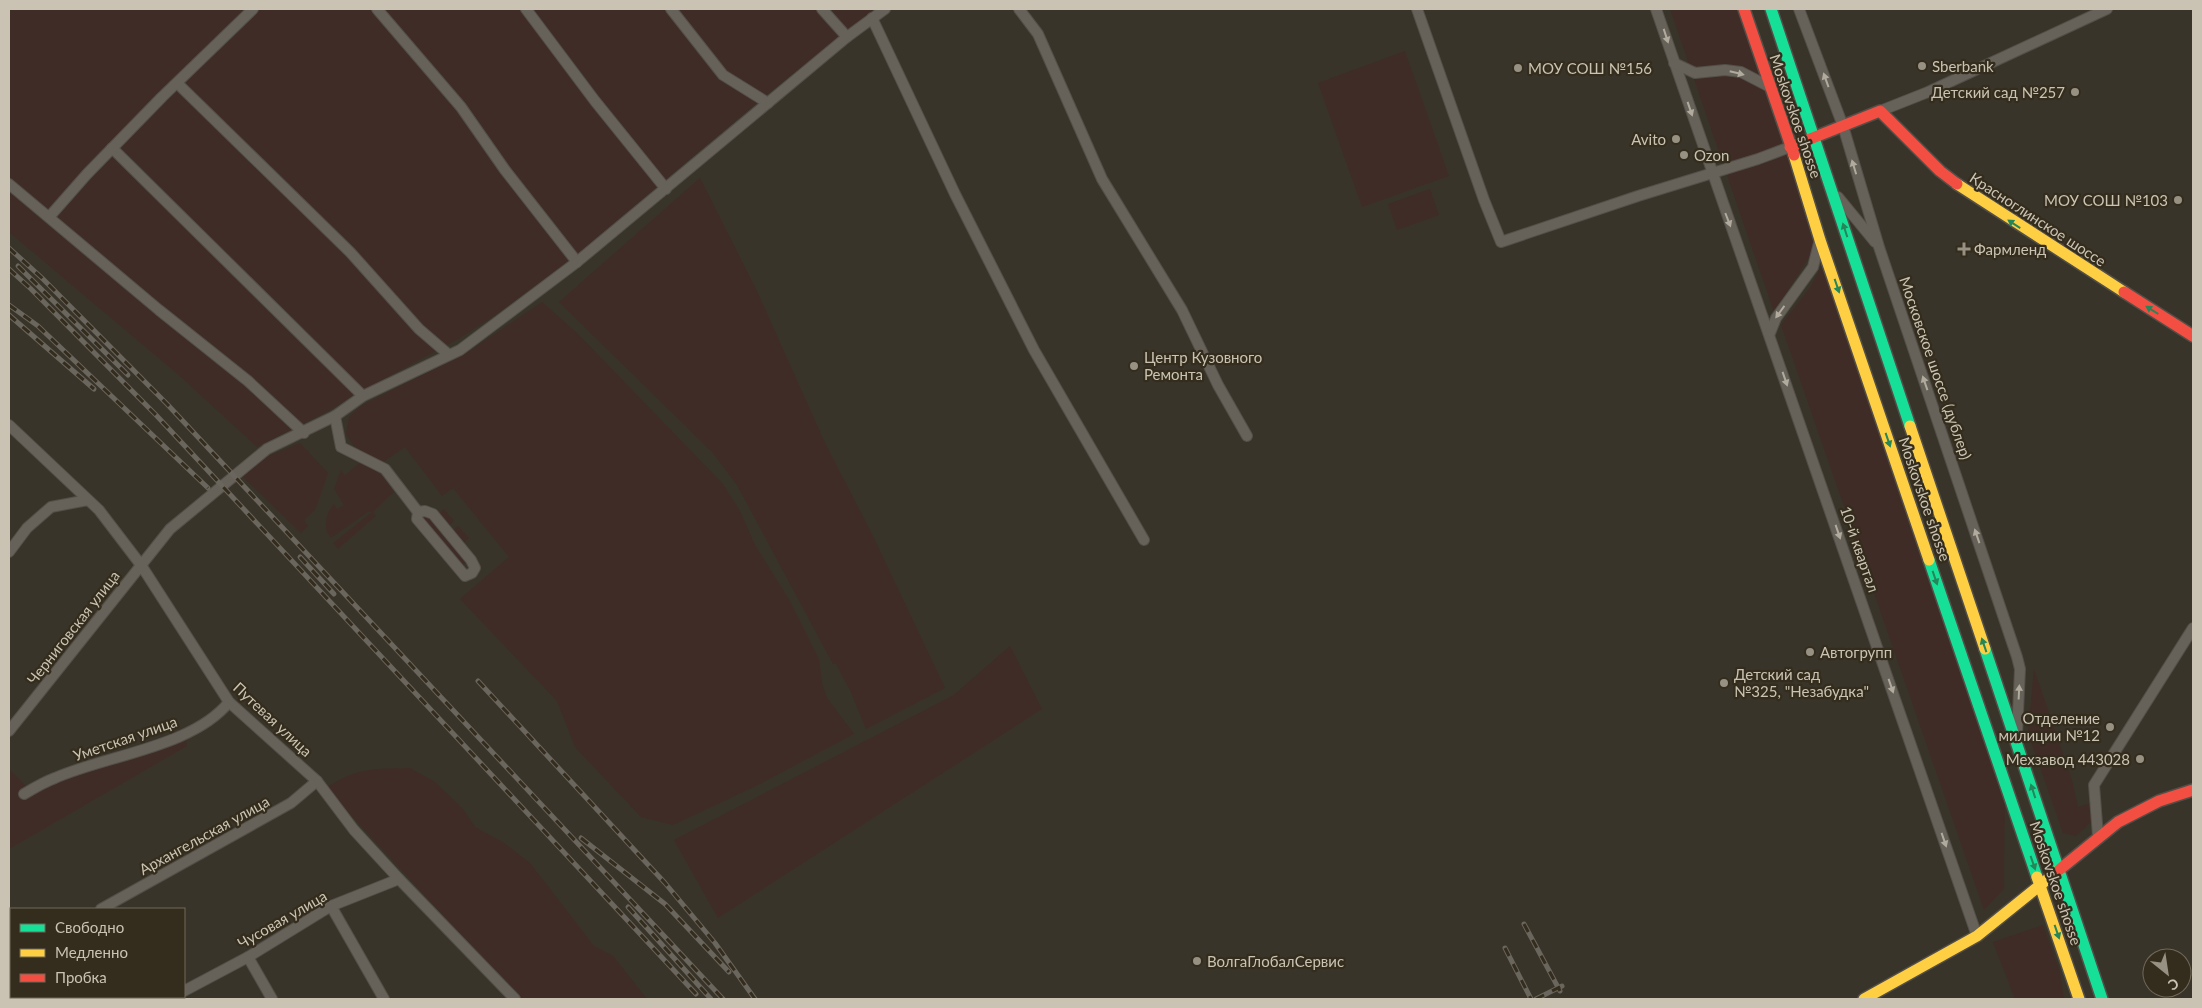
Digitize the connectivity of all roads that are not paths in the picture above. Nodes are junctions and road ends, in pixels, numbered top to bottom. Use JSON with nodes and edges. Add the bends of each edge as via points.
{"nodes":[{"id":1,"x":253,"y":9,"type":"edge"},
{"id":2,"x":376,"y":9,"type":"edge"},
{"id":3,"x":526,"y":9,"type":"edge"},
{"id":4,"x":671,"y":9,"type":"edge"},
{"id":5,"x":822,"y":9,"type":"edge"},
{"id":6,"x":885,"y":9,"type":"edge"},
{"id":7,"x":1019,"y":9,"type":"edge"},
{"id":8,"x":1417,"y":9,"type":"edge"},
{"id":9,"x":1656,"y":9,"type":"edge"},
{"id":10,"x":1744,"y":9,"type":"edge"},
{"id":11,"x":1771,"y":9,"type":"edge"},
{"id":12,"x":1778,"y":9,"type":"edge"},
{"id":13,"x":1799,"y":9,"type":"edge"},
{"id":14,"x":2107,"y":9,"type":"edge"},
{"id":15,"x":872,"y":18,"type":"junction"},
{"id":16,"x":1777,"y":25,"type":"junction"},
{"id":17,"x":847,"y":38,"type":"junction"},
{"id":18,"x":1674,"y":63,"type":"junction"},
{"id":19,"x":176,"y":84,"type":"junction"},
{"id":20,"x":1770,"y":87,"type":"junction"},
{"id":21,"x":768,"y":103,"type":"junction"},
{"id":22,"x":1880,"y":111,"type":"junction"},
{"id":23,"x":1843,"y":126,"type":"junction"},
{"id":24,"x":1814,"y":137,"type":"junction"},
{"id":25,"x":1790,"y":147,"type":"junction"},
{"id":26,"x":112,"y":148,"type":"junction"},
{"id":27,"x":1712,"y":174,"type":"junction"},
{"id":28,"x":9,"y":184,"type":"edge"},
{"id":29,"x":666,"y":189,"type":"junction"},
{"id":30,"x":1832,"y":190,"type":"junction"},
{"id":31,"x":50,"y":216,"type":"junction"},
{"id":32,"x":1820,"y":240,"type":"junction"},
{"id":33,"x":1879,"y":246,"type":"junction"},
{"id":34,"x":577,"y":262,"type":"junction"},
{"id":35,"x":1770,"y":333,"type":"junction"},
{"id":36,"x":2193,"y":336,"type":"edge"},
{"id":37,"x":448,"y":354,"type":"junction"},
{"id":38,"x":363,"y":396,"type":"junction"},
{"id":39,"x":335,"y":416,"type":"junction"},
{"id":40,"x":9,"y":425,"type":"edge"},
{"id":41,"x":304,"y":432,"type":"junction"},
{"id":42,"x":1247,"y":436,"type":"dead end"},
{"id":43,"x":88,"y":500,"type":"junction"},
{"id":44,"x":418,"y":512,"type":"junction"},
{"id":45,"x":1144,"y":540,"type":"dead end"},
{"id":46,"x":9,"y":552,"type":"edge"},
{"id":47,"x":141,"y":565,"type":"junction"},
{"id":48,"x":2193,"y":628,"type":"edge"},
{"id":49,"x":229,"y":702,"type":"junction"},
{"id":50,"x":9,"y":731,"type":"edge"},
{"id":51,"x":2016,"y":741,"type":"junction"},
{"id":52,"x":317,"y":781,"type":"junction"},
{"id":53,"x":2193,"y":790,"type":"edge"},
{"id":54,"x":24,"y":794,"type":"dead end"},
{"id":55,"x":2098,"y":836,"type":"junction"},
{"id":56,"x":2060,"y":870,"type":"junction"},
{"id":57,"x":399,"y":879,"type":"junction"},
{"id":58,"x":2041,"y":886,"type":"junction"},
{"id":59,"x":331,"y":906,"type":"junction"},
{"id":60,"x":103,"y":908,"type":"edge"},
{"id":61,"x":1977,"y":936,"type":"junction"},
{"id":62,"x":248,"y":957,"type":"junction"},
{"id":63,"x":185,"y":990,"type":"edge"},
{"id":64,"x":272,"y":999,"type":"edge"},
{"id":65,"x":384,"y":999,"type":"edge"},
{"id":66,"x":515,"y":999,"type":"edge"},
{"id":67,"x":1864,"y":999,"type":"edge"},
{"id":68,"x":2079,"y":999,"type":"edge"},
{"id":69,"x":2102,"y":999,"type":"edge"}],
"edges":[{"from":1,"to":19,"type":"street"},
{"from":2,"to":34,"type":"street","via":[[461,107],[505,170]]},
{"from":3,"to":29,"type":"street"},
{"from":4,"to":21,"type":"street","via":[[722,75]]},
{"from":5,"to":17,"type":"street"},
{"from":6,"to":15,"type":"street","name":"Черниговская улица"},
{"from":7,"to":42,"type":"street","via":[[1038,34],[1102,178],[1182,310]]},
{"from":8,"to":27,"type":"street","via":[[1501,242]]},
{"from":9,"to":18,"type":"street","name":"10-й квартал","one_way":true},
{"from":10,"to":20,"type":"main road","name":"Moskovskoe shosse"},
{"from":11,"to":16,"type":"main road","name":"Moskovskoe shosse"},
{"from":12,"to":16,"type":"street"},
{"from":23,"to":13,"type":"street","name":"Московское шоссе (дублер)","one_way":true},
{"from":14,"to":22,"type":"street"},
{"from":15,"to":17,"type":"street","name":"Черниговская улица"},
{"from":15,"to":45,"type":"street","via":[[955,194],[1034,350]]},
{"from":16,"to":24,"type":"main road","name":"Moskovskoe shosse"},
{"from":17,"to":21,"type":"street","name":"Черниговская улица"},
{"from":18,"to":20,"type":"street","one_way":true,"via":[[1694,73],[1741,72]]},
{"from":18,"to":27,"type":"street","name":"10-й квартал","one_way":true},
{"from":19,"to":26,"type":"street"},
{"from":19,"to":37,"type":"street","via":[[350,252],[419,329]]},
{"from":20,"to":25,"type":"main road","name":"Moskovskoe shosse"},
{"from":21,"to":29,"type":"street","name":"Черниговская улица"},
{"from":22,"to":23,"type":"main road"},
{"from":36,"to":22,"type":"main road","name":"Красноглинское шоссе","one_way":true,"via":[[1972,196],[1940,171]]},
{"from":23,"to":24,"type":"main road"},
{"from":33,"to":23,"type":"street","name":"Московское шоссе (дублер)","one_way":true},
{"from":24,"to":25,"type":"main road"},
{"from":24,"to":30,"type":"main road","name":"Moskovskoe shosse"},
{"from":25,"to":27,"type":"street"},
{"from":25,"to":32,"type":"main road","name":"Moskovskoe shosse"},
{"from":26,"to":31,"type":"street"},
{"from":26,"to":38,"type":"street"},
{"from":27,"to":35,"type":"street","name":"10-й квартал","one_way":true},
{"from":28,"to":31,"type":"street"},
{"from":29,"to":34,"type":"street","name":"Черниговская улица"},
{"from":30,"to":33,"type":"street"},
{"from":51,"to":30,"type":"main road","name":"Moskovskoe shosse","one_way":true},
{"from":31,"to":41,"type":"street","via":[[248,381]]},
{"from":32,"to":35,"type":"street","one_way":true,"via":[[1813,267],[1776,318]]},
{"from":32,"to":58,"type":"main road","name":"Moskovskoe shosse","one_way":true},
{"from":51,"to":33,"type":"street","name":"Московское шоссе (дублер)","one_way":true,"via":[[2020,669],[2017,657]]},
{"from":34,"to":37,"type":"street","name":"Черниговская улица","via":[[460,350]]},
{"from":35,"to":61,"type":"street","name":"10-й квартал","one_way":true},
{"from":37,"to":38,"type":"street","name":"Черниговская улица"},
{"from":38,"to":39,"type":"street","name":"Черниговская улица"},
{"from":39,"to":41,"type":"street","name":"Черниговская улица"},
{"from":39,"to":44,"type":"street","via":[[341,447],[385,469]]},
{"from":40,"to":43,"type":"street","name":"Путевая улица"},
{"from":41,"to":47,"type":"street","name":"Черниговская улица","via":[[267,449],[170,529]]},
{"from":43,"to":46,"type":"street","via":[[51,507],[27,528]]},
{"from":43,"to":47,"type":"street","name":"Путевая улица"},
{"from":44,"to":44,"type":"street","via":[[417,519],[456,568],[465,576],[472,573],[475,568],[471,560],[433,514]]},
{"from":47,"to":49,"type":"street","name":"Путевая улица"},
{"from":47,"to":50,"type":"street","name":"Черниговская улица"},
{"from":48,"to":55,"type":"street","via":[[2094,785]]},
{"from":49,"to":52,"type":"street","name":"Путевая улица"},
{"from":49,"to":54,"type":"street","name":"Уметская улица","via":[[220,713],[196,730],[55,778]]},
{"from":56,"to":51,"type":"main road","name":"Moskovskoe shosse","one_way":true},
{"from":52,"to":57,"type":"street","name":"Путевая улица","via":[[354,830]]},
{"from":52,"to":60,"type":"street","name":"Архангельская улица","via":[[291,803]]},
{"from":53,"to":55,"type":"main road","via":[[2159,801]]},
{"from":55,"to":56,"type":"main road"},
{"from":56,"to":58,"type":"main road"},
{"from":56,"to":69,"type":"main road","name":"Moskovskoe shosse"},
{"from":57,"to":59,"type":"street","name":"Чусовая улица"},
{"from":57,"to":66,"type":"street","name":"Путевая улица"},
{"from":58,"to":61,"type":"main road"},
{"from":58,"to":68,"type":"main road","name":"Moskovskoe shosse","one_way":true},
{"from":59,"to":62,"type":"street","name":"Чусовая улица"},
{"from":59,"to":65,"type":"street"},
{"from":61,"to":67,"type":"main road"},
{"from":62,"to":63,"type":"street","name":"Чусовая улица"},
{"from":62,"to":64,"type":"street"}]}
